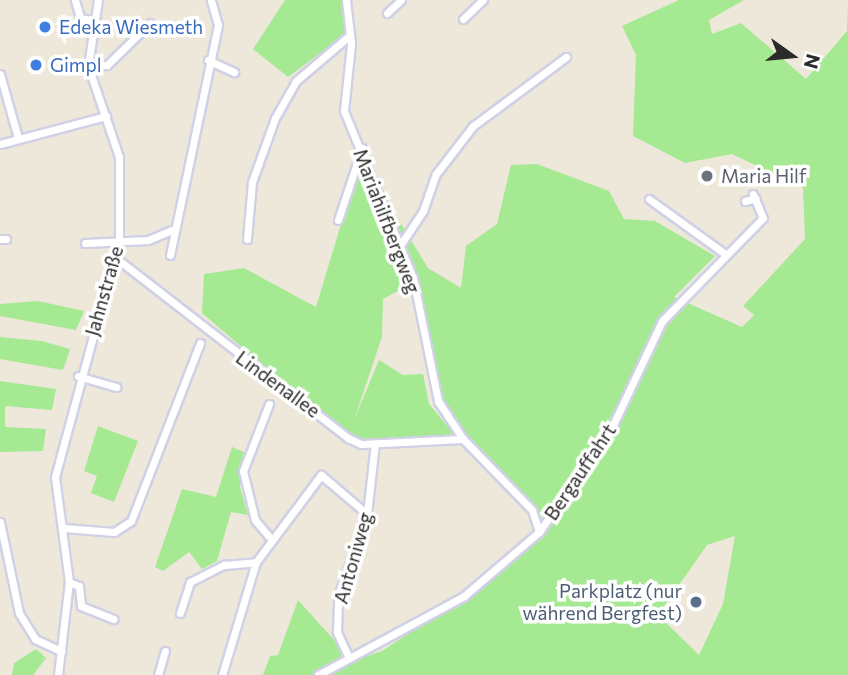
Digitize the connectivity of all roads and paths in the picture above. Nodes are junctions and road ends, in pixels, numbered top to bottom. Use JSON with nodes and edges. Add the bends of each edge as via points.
{"nodes":[{"id":1,"x":75,"y":0,"type":"edge"},
{"id":2,"x":98,"y":0,"type":"edge"},
{"id":3,"x":211,"y":0,"type":"edge"},
{"id":4,"x":345,"y":0,"type":"edge"},
{"id":5,"x":401,"y":0,"type":"edge"},
{"id":6,"x":483,"y":0,"type":"edge"},
{"id":7,"x":387,"y":13,"type":"dead end"},
{"id":8,"x":463,"y":19,"type":"dead end"},
{"id":9,"x":94,"y":21,"type":"junction"},
{"id":10,"x":150,"y":23,"type":"dead end"},
{"id":11,"x":350,"y":35,"type":"junction"},
{"id":12,"x":566,"y":57,"type":"dead end"},
{"id":13,"x":208,"y":60,"type":"junction"},
{"id":14,"x":88,"y":66,"type":"junction"},
{"id":15,"x":234,"y":72,"type":"dead end"},
{"id":16,"x":0,"y":74,"type":"edge"},
{"id":17,"x":106,"y":116,"type":"junction"},
{"id":18,"x":18,"y":138,"type":"junction"},
{"id":19,"x":0,"y":144,"type":"edge"},
{"id":20,"x":362,"y":148,"type":"junction"},
{"id":21,"x":649,"y":199,"type":"dead end"},
{"id":22,"x":745,"y":201,"type":"dead end"},
{"id":23,"x":338,"y":220,"type":"dead end"},
{"id":24,"x":171,"y":230,"type":"junction"},
{"id":25,"x":247,"y":239,"type":"dead end"},
{"id":26,"x":119,"y":240,"type":"junction"},
{"id":27,"x":85,"y":243,"type":"dead end"},
{"id":28,"x":397,"y":250,"type":"junction"},
{"id":29,"x":724,"y":253,"type":"junction"},
{"id":30,"x":170,"y":255,"type":"dead end"},
{"id":31,"x":116,"y":258,"type":"junction"},
{"id":32,"x":200,"y":343,"type":"dead end"},
{"id":33,"x":78,"y":376,"type":"junction"},
{"id":34,"x":116,"y":387,"type":"dead end"},
{"id":35,"x":269,"y":404,"type":"dead end"},
{"id":36,"x":463,"y":439,"type":"junction"},
{"id":37,"x":375,"y":443,"type":"junction"},
{"id":38,"x":367,"y":514,"type":"junction"},
{"id":39,"x":0,"y":522,"type":"edge"},
{"id":40,"x":64,"y":528,"type":"junction"},
{"id":41,"x":540,"y":532,"type":"junction"},
{"id":42,"x":270,"y":538,"type":"junction"},
{"id":43,"x":256,"y":562,"type":"junction"},
{"id":44,"x":69,"y":582,"type":"junction"},
{"id":45,"x":180,"y":613,"type":"dead end"},
{"id":46,"x":113,"y":619,"type":"dead end"},
{"id":47,"x":61,"y":651,"type":"junction"},
{"id":48,"x":165,"y":651,"type":"dead end"},
{"id":49,"x":349,"y":658,"type":"junction"},
{"id":50,"x":58,"y":675,"type":"edge"},
{"id":51,"x":158,"y":675,"type":"edge"},
{"id":52,"x":222,"y":675,"type":"edge"},
{"id":53,"x":318,"y":675,"type":"edge"}],
"edges":[{"from":1,"to":9,"type":"street","via":[[80,18]]},
{"from":2,"to":9,"type":"street","name":"Jahnstraße"},
{"from":3,"to":13,"type":"street","via":[[218,25]]},
{"from":4,"to":11,"type":"street","name":"Mariahilfbergweg"},
{"from":5,"to":7,"type":"street"},
{"from":6,"to":8,"type":"street"},
{"from":9,"to":14,"type":"street","name":"Jahnstraße"},
{"from":10,"to":14,"type":"street","via":[[107,65]]},
{"from":11,"to":20,"type":"street","name":"Mariahilfbergweg","via":[[342,102]]},
{"from":11,"to":25,"type":"street","via":[[305,71],[275,118],[252,182]]},
{"from":12,"to":28,"type":"street","via":[[473,126],[436,174],[424,211]]},
{"from":13,"to":15,"type":"street"},
{"from":13,"to":24,"type":"street"},
{"from":14,"to":17,"type":"street","name":"Jahnstraße"},
{"from":16,"to":18,"type":"street"},
{"from":17,"to":18,"type":"street"},
{"from":17,"to":26,"type":"street","name":"Jahnstraße","via":[[121,175]]},
{"from":18,"to":19,"type":"street"},
{"from":20,"to":23,"type":"street"},
{"from":20,"to":28,"type":"street","name":"Mariahilfbergweg"},
{"from":21,"to":29,"type":"street"},
{"from":22,"to":29,"type":"street","name":"Bergauffahrt","via":[[754,196],[763,218]]},
{"from":24,"to":26,"type":"street","via":[[148,240]]},
{"from":24,"to":30,"type":"street"},
{"from":26,"to":27,"type":"street"},
{"from":26,"to":31,"type":"street","name":"Jahnstraße"},
{"from":28,"to":36,"type":"street","name":"Mariahilfbergweg","via":[[413,278],[438,401]]},
{"from":29,"to":41,"type":"street","name":"Bergauffahrt","via":[[662,321],[611,429]]},
{"from":31,"to":33,"type":"street","name":"Jahnstraße"},
{"from":31,"to":37,"type":"street","name":"Lindenallee","via":[[348,438]]},
{"from":32,"to":40,"type":"street","via":[[131,521],[114,532]]},
{"from":33,"to":34,"type":"street"},
{"from":33,"to":40,"type":"street","name":"Jahnstraße","via":[[55,477]]},
{"from":35,"to":42,"type":"street","via":[[243,471],[255,520]]},
{"from":36,"to":37,"type":"street","name":"Lindenallee"},
{"from":36,"to":41,"type":"street","name":"Mariahilfbergweg","via":[[532,510]]},
{"from":37,"to":38,"type":"street","name":"Antoniweg"},
{"from":38,"to":42,"type":"street","via":[[321,475]]},
{"from":38,"to":49,"type":"street","name":"Antoniweg","via":[[338,596],[337,632]]},
{"from":39,"to":47,"type":"street","via":[[19,612],[35,639]]},
{"from":40,"to":44,"type":"street","name":"Jahnstraße"},
{"from":41,"to":49,"type":"street","name":"Bergauffahrt","via":[[464,596]]},
{"from":42,"to":43,"type":"street"},
{"from":43,"to":45,"type":"street","via":[[224,565],[190,582]]},
{"from":43,"to":52,"type":"street"},
{"from":44,"to":46,"type":"street","name":"Jahnstraße","via":[[79,586],[80,606]]},
{"from":44,"to":47,"type":"street","name":"Jahnstraße"},
{"from":47,"to":50,"type":"street","name":"Jahnstraße"},
{"from":48,"to":51,"type":"street"},
{"from":49,"to":53,"type":"street","name":"Bergauffahrt"}]}
